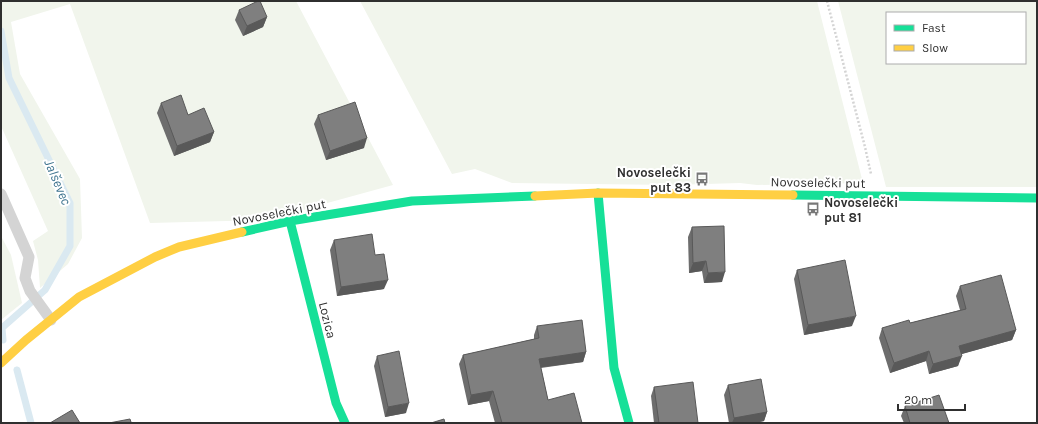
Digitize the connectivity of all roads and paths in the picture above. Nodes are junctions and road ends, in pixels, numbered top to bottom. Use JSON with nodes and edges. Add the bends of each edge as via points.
{"nodes":[{"id":1,"x":827,"y":1,"type":"edge"},
{"id":2,"x":598,"y":192,"type":"junction"},
{"id":3,"x":1,"y":194,"type":"edge"},
{"id":4,"x":875,"y":196,"type":"junction"},
{"id":5,"x":1037,"y":198,"type":"edge"},
{"id":6,"x":290,"y":221,"type":"junction"},
{"id":7,"x":52,"y":320,"type":"junction"},
{"id":8,"x":1,"y":363,"type":"edge"},
{"id":9,"x":345,"y":423,"type":"edge"},
{"id":10,"x":629,"y":423,"type":"edge"}],
"edges":[{"from":1,"to":4,"type":"path","via":[[865,147]]},
{"from":2,"to":4,"type":"street","name":"Novoselečki put"},
{"from":2,"to":6,"type":"street","name":"Novoselečki put","via":[[416,201]]},
{"from":2,"to":10,"type":"street","via":[[614,368]]},
{"from":3,"to":7,"type":"lane","via":[[29,257],[25,278],[30,291]]},
{"from":4,"to":5,"type":"street","name":"Novoselečki put"},
{"from":6,"to":7,"type":"street","name":"Novoselečki put","via":[[179,247],[155,256],[79,297]]},
{"from":6,"to":9,"type":"street","name":"Lozica","via":[[336,404]]},
{"from":7,"to":8,"type":"street","name":"Novoselečki put"}]}
